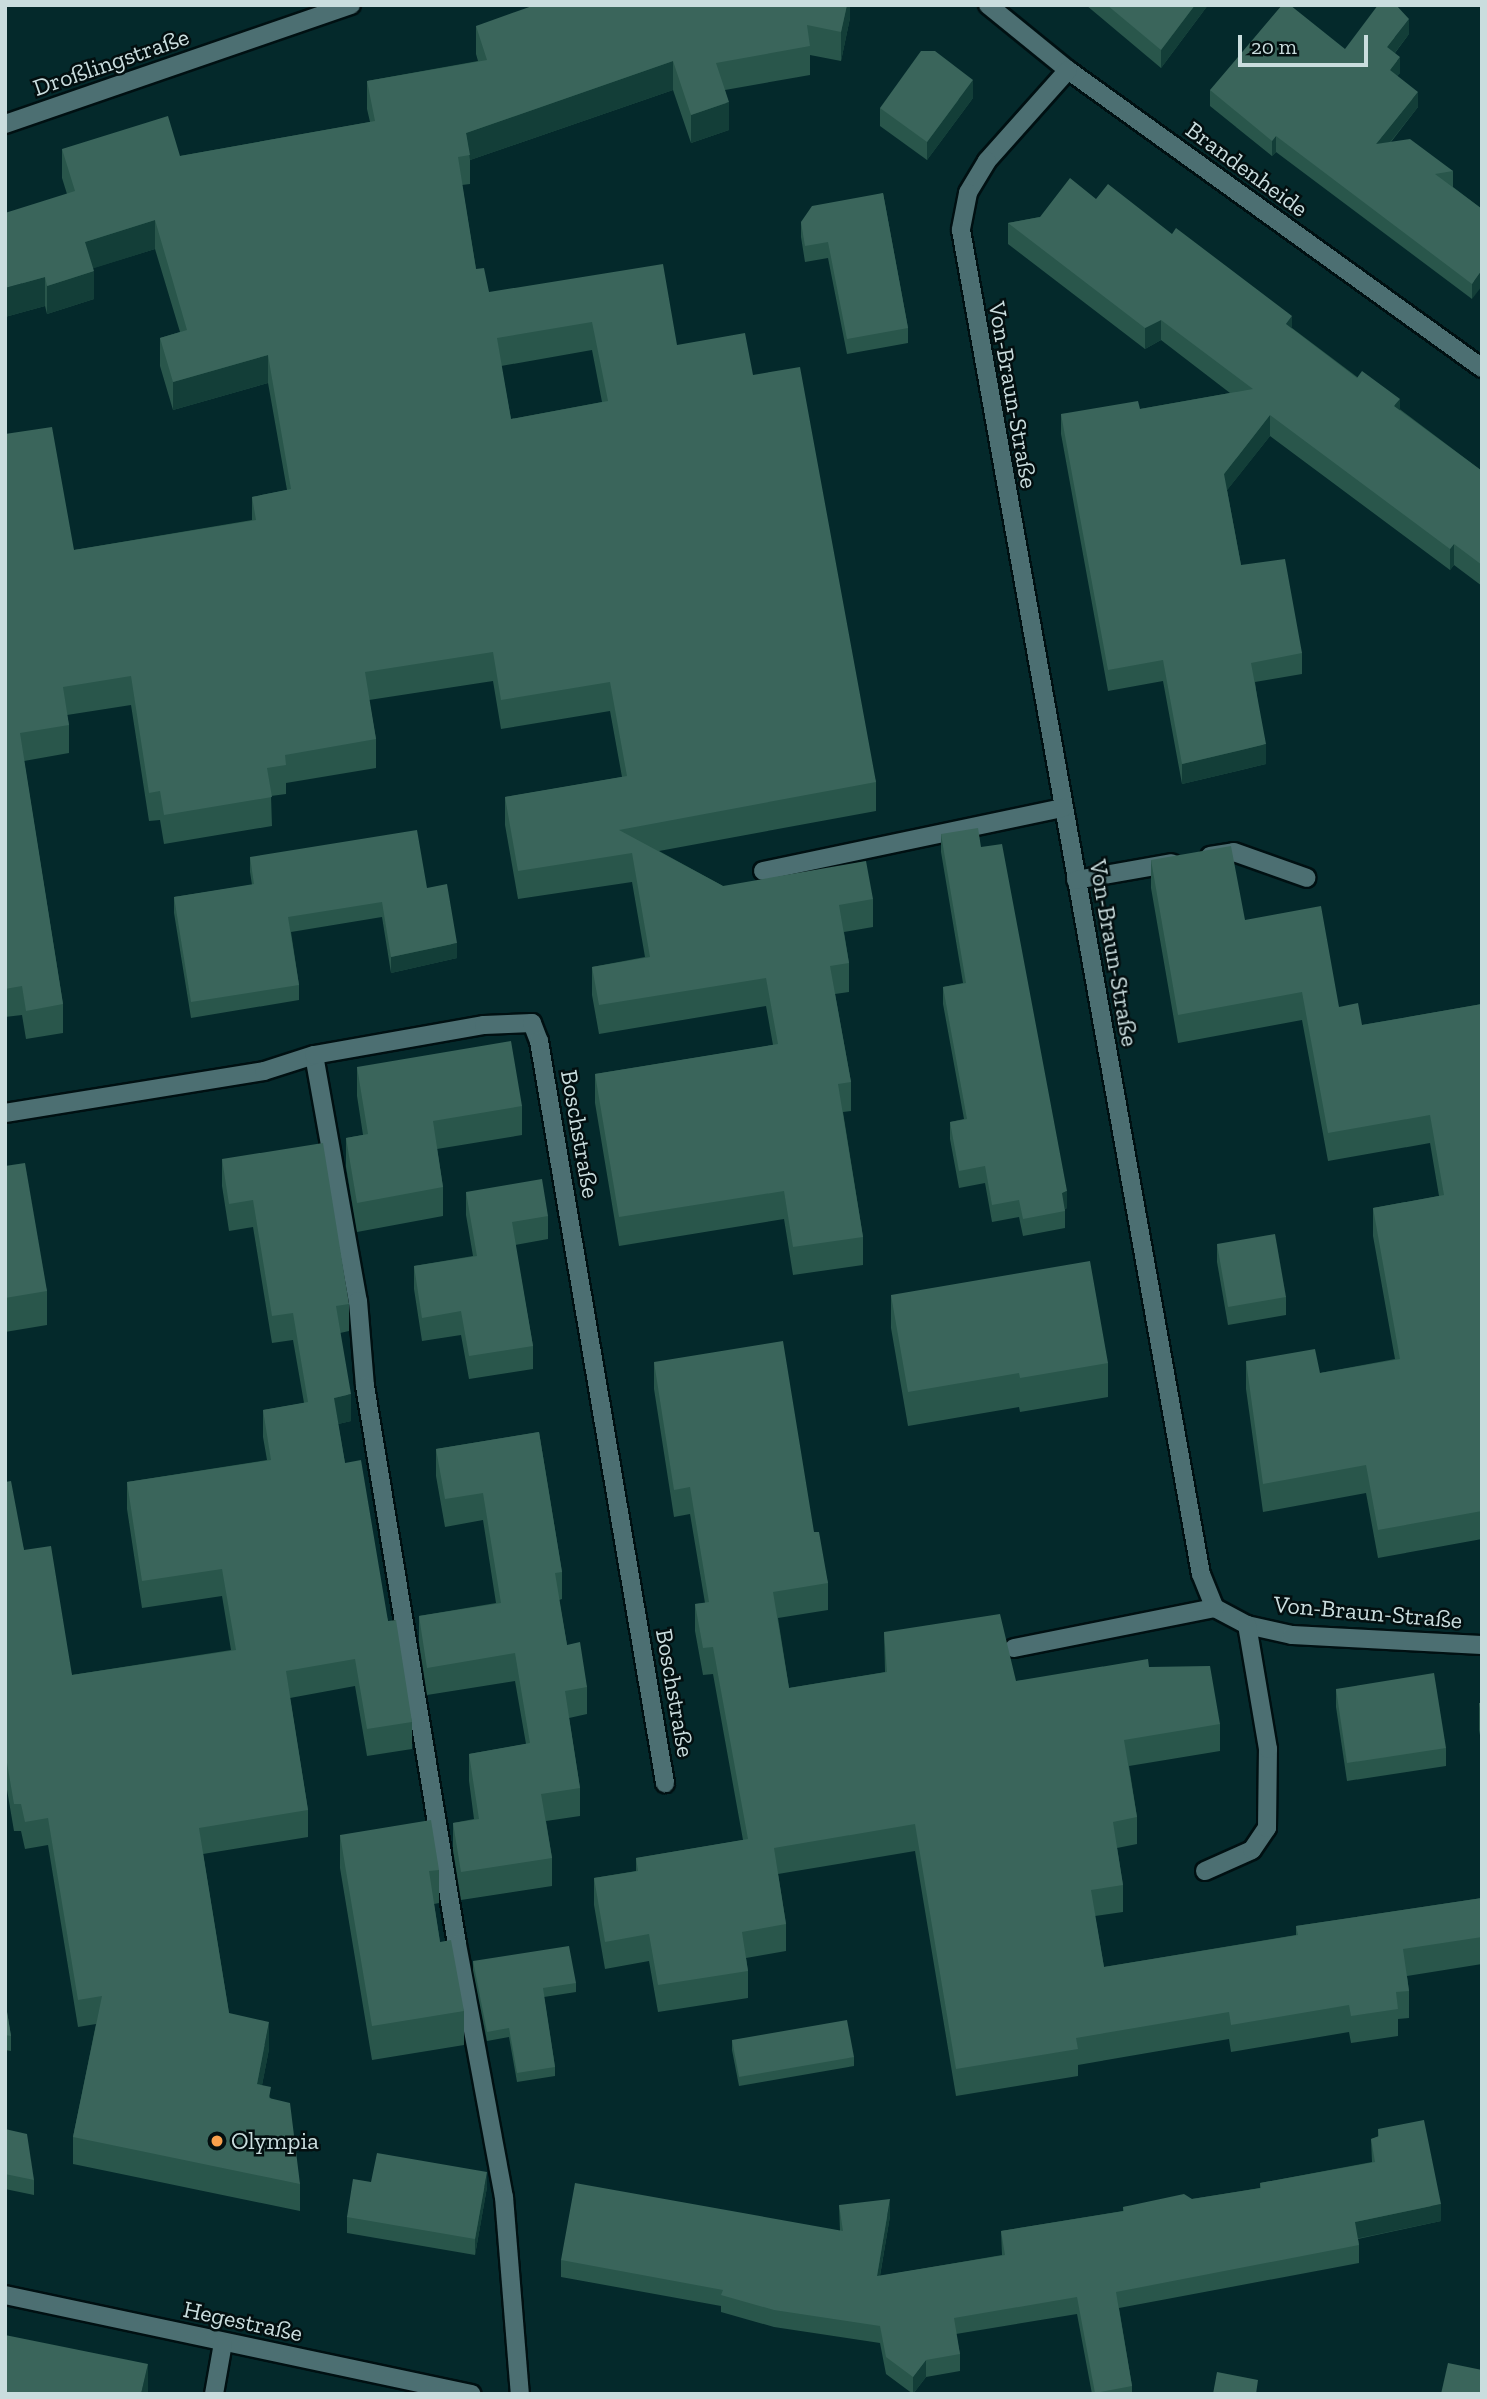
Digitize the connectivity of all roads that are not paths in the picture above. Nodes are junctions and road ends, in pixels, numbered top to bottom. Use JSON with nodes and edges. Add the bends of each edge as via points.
{"nodes":[{"id":1,"x":351,"y":5,"type":"edge"},
{"id":2,"x":988,"y":5,"type":"edge"},
{"id":3,"x":1069,"y":70,"type":"junction"},
{"id":4,"x":5,"y":124,"type":"edge"},
{"id":5,"x":1482,"y":368,"type":"edge"},
{"id":6,"x":1063,"y":808,"type":"junction"},
{"id":7,"x":763,"y":871,"type":"dead end"},
{"id":8,"x":1307,"y":878,"type":"dead end"},
{"id":9,"x":1076,"y":880,"type":"junction"},
{"id":10,"x":314,"y":1055,"type":"junction"},
{"id":11,"x":5,"y":1113,"type":"edge"},
{"id":12,"x":1215,"y":1608,"type":"junction"},
{"id":13,"x":1247,"y":1625,"type":"junction"},
{"id":14,"x":1482,"y":1645,"type":"edge"},
{"id":15,"x":1014,"y":1648,"type":"dead end"},
{"id":16,"x":665,"y":1783,"type":"dead end"},
{"id":17,"x":1205,"y":1871,"type":"dead end"},
{"id":18,"x":5,"y":2295,"type":"edge"},
{"id":19,"x":223,"y":2343,"type":"junction"},
{"id":20,"x":214,"y":2394,"type":"edge"},
{"id":21,"x":472,"y":2394,"type":"edge"},
{"id":22,"x":520,"y":2394,"type":"edge"}],
"edges":[{"from":1,"to":4,"type":"street","name":"Droßlingstraße"},
{"from":2,"to":3,"type":"street","name":"Brandenheide"},
{"from":3,"to":5,"type":"street","name":"Brandenheide"},
{"from":3,"to":6,"type":"street","name":"Von-Braun-Straße","via":[[987,161],[968,193],[961,230]]},
{"from":6,"to":7,"type":"street"},
{"from":6,"to":9,"type":"street","name":"Von-Braun-Straße"},
{"from":8,"to":9,"type":"street","via":[[1234,852]]},
{"from":9,"to":12,"type":"street","name":"Von-Braun-Straße","via":[[1201,1574]]},
{"from":10,"to":11,"type":"street","name":"Boschstraße","via":[[264,1071]]},
{"from":10,"to":16,"type":"street","name":"Boschstraße","via":[[495,1023],[532,1023],[539,1041]]},
{"from":10,"to":22,"type":"street","via":[[358,1301],[365,1386],[457,1944],[504,2197]]},
{"from":12,"to":13,"type":"street","name":"Von-Braun-Straße"},
{"from":12,"to":15,"type":"street"},
{"from":13,"to":14,"type":"street","name":"Von-Braun-Straße","via":[[1292,1635]]},
{"from":13,"to":17,"type":"street","via":[[1268,1749],[1267,1828],[1252,1850]]},
{"from":18,"to":19,"type":"street","name":"Hegestraße"},
{"from":19,"to":20,"type":"street"},
{"from":19,"to":21,"type":"street","name":"Hegestraße"}]}
